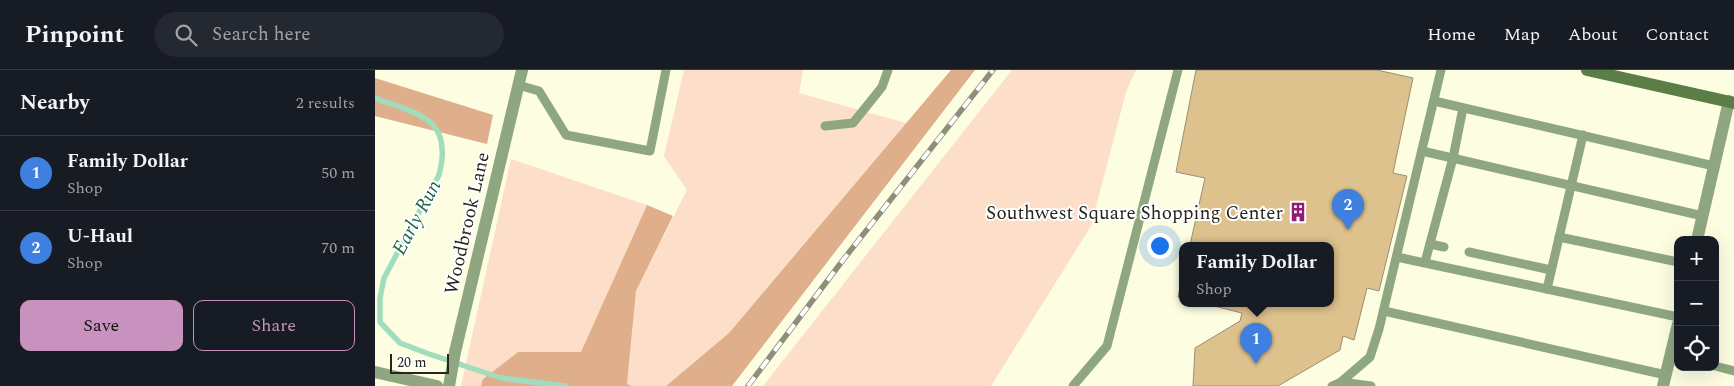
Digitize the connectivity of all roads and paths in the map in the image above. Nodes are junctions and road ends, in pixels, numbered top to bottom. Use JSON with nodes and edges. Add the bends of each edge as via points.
{"nodes":[{"id":1,"x":522,"y":70,"type":"edge"},
{"id":2,"x":666,"y":70,"type":"edge"},
{"id":3,"x":888,"y":70,"type":"edge"},
{"id":4,"x":1178,"y":70,"type":"edge"},
{"id":5,"x":1441,"y":70,"type":"edge"},
{"id":6,"x":1587,"y":70,"type":"edge"},
{"id":7,"x":518,"y":85,"type":"junction"},
{"id":8,"x":1434,"y":101,"type":"junction"},
{"id":9,"x":1731,"y":102,"type":"edge"},
{"id":10,"x":1463,"y":108,"type":"junction"},
{"id":11,"x":825,"y":126,"type":"dead end"},
{"id":12,"x":1583,"y":136,"type":"junction"},
{"id":13,"x":1422,"y":151,"type":"junction"},
{"id":14,"x":1453,"y":158,"type":"junction"},
{"id":15,"x":1714,"y":166,"type":"junction"},
{"id":16,"x":1571,"y":185,"type":"junction"},
{"id":17,"x":1703,"y":216,"type":"junction"},
{"id":18,"x":1698,"y":236,"type":"edge"},
{"id":19,"x":1559,"y":237,"type":"junction"},
{"id":20,"x":1429,"y":244,"type":"junction"},
{"id":21,"x":1444,"y":247,"type":"dead end"},
{"id":22,"x":1469,"y":252,"type":"dead end"},
{"id":23,"x":1397,"y":257,"type":"junction"},
{"id":24,"x":1674,"y":261,"type":"edge"},
{"id":25,"x":1425,"y":262,"type":"junction"},
{"id":26,"x":1551,"y":270,"type":"junction"},
{"id":27,"x":1547,"y":289,"type":"junction"},
{"id":28,"x":1384,"y":311,"type":"junction"},
{"id":29,"x":1674,"y":316,"type":"edge"},
{"id":30,"x":1674,"y":356,"type":"edge"},
{"id":31,"x":1719,"y":367,"type":"edge"},
{"id":32,"x":1734,"y":371,"type":"edge"},
{"id":33,"x":375,"y":372,"type":"edge"},
{"id":34,"x":1664,"y":380,"type":"edge"},
{"id":35,"x":1336,"y":384,"type":"edge"},
{"id":36,"x":437,"y":386,"type":"edge"},
{"id":37,"x":449,"y":386,"type":"edge"},
{"id":38,"x":1073,"y":386,"type":"edge"},
{"id":39,"x":1371,"y":386,"type":"edge"}],
"edges":[{"from":1,"to":7,"type":"street","name":"Woodbrook Lane"},
{"from":2,"to":7,"type":"lane","via":[[650,151],[566,134],[539,91]]},
{"from":3,"to":11,"type":"lane","via":[[882,87],[853,122]]},
{"from":4,"to":38,"type":"lane","via":[[1107,346]]},
{"from":5,"to":8,"type":"lane"},
{"from":6,"to":9,"type":"street"},
{"from":7,"to":37,"type":"street","name":"Woodbrook Lane"},
{"from":8,"to":10,"type":"lane"},
{"from":8,"to":13,"type":"lane"},
{"from":9,"to":15,"type":"street"},
{"from":10,"to":12,"type":"lane"},
{"from":10,"to":14,"type":"lane"},
{"from":12,"to":15,"type":"lane"},
{"from":12,"to":16,"type":"lane"},
{"from":13,"to":14,"type":"lane"},
{"from":13,"to":23,"type":"lane"},
{"from":14,"to":16,"type":"lane"},
{"from":14,"to":20,"type":"lane"},
{"from":15,"to":17,"type":"street"},
{"from":16,"to":17,"type":"lane"},
{"from":16,"to":19,"type":"lane"},
{"from":17,"to":18,"type":"street"},
{"from":19,"to":24,"type":"lane"},
{"from":19,"to":26,"type":"lane"},
{"from":20,"to":21,"type":"lane"},
{"from":20,"to":25,"type":"lane"},
{"from":22,"to":26,"type":"lane"},
{"from":23,"to":25,"type":"lane"},
{"from":23,"to":28,"type":"lane"},
{"from":25,"to":27,"type":"lane"},
{"from":26,"to":27,"type":"lane"},
{"from":27,"to":29,"type":"lane"},
{"from":28,"to":34,"type":"lane"},
{"from":28,"to":35,"type":"lane","via":[[1370,357]]},
{"from":30,"to":34,"type":"street"},
{"from":31,"to":32,"type":"lane"},
{"from":33,"to":36,"type":"street"},
{"from":35,"to":39,"type":"lane"}]}
